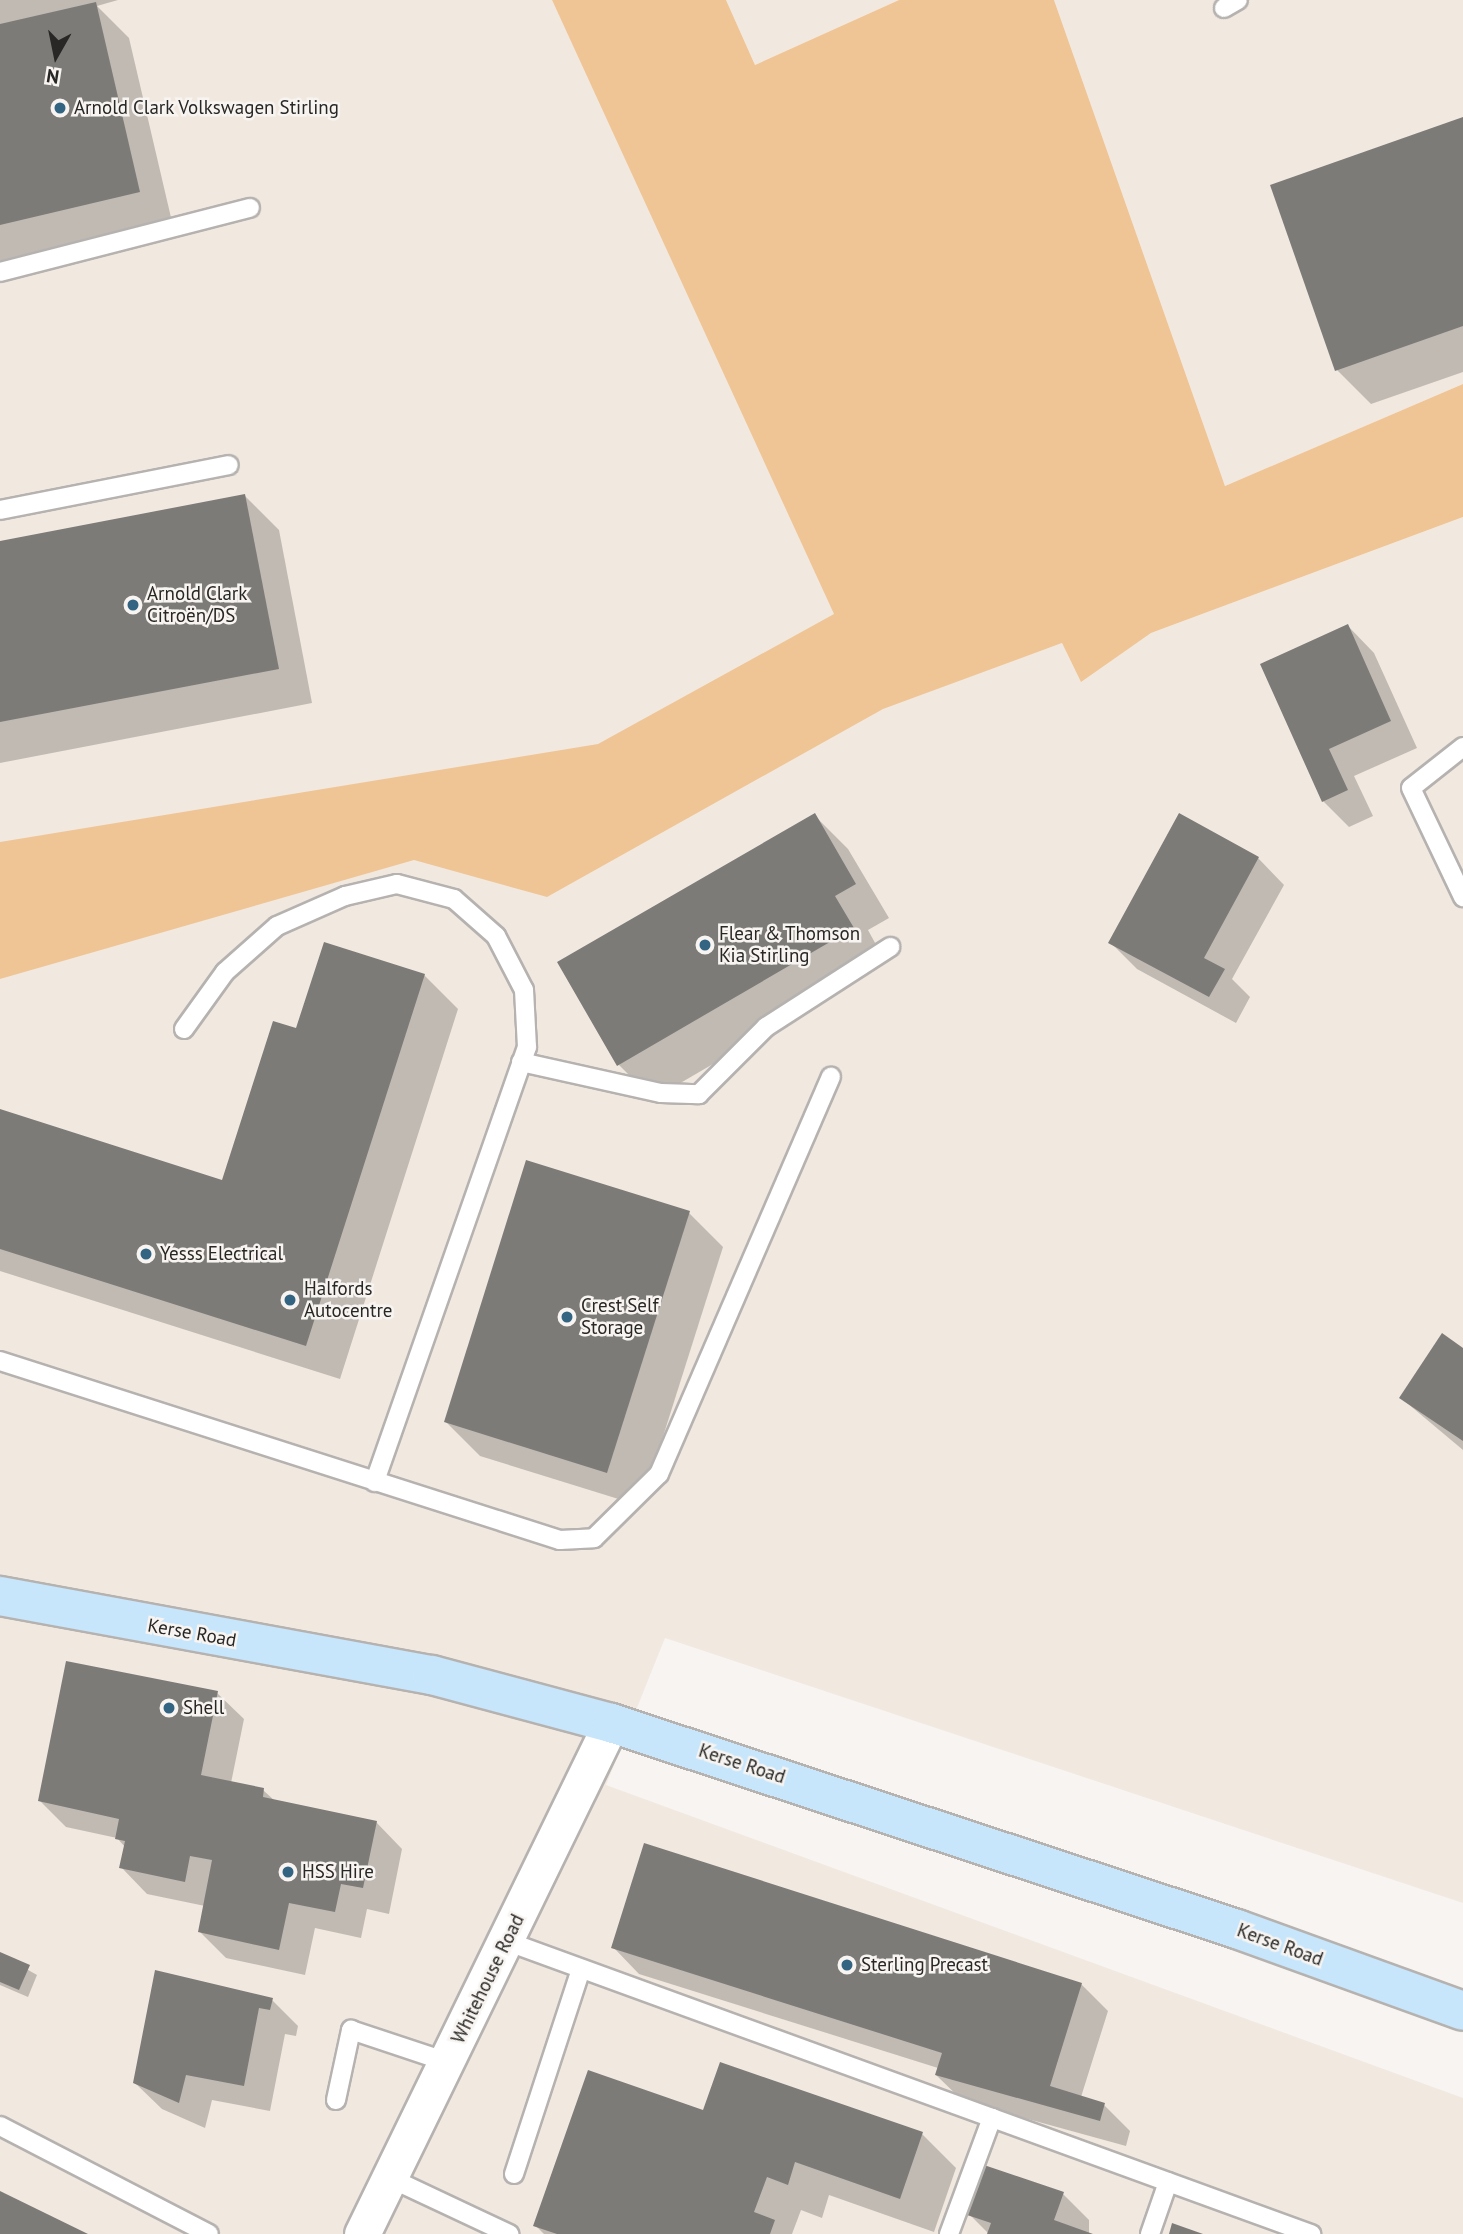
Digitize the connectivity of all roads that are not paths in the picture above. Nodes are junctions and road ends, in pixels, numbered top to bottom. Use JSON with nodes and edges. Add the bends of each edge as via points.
{"nodes":[{"id":1,"x":250,"y":208,"type":"dead end"},
{"id":2,"x":0,"y":272,"type":"edge"},
{"id":3,"x":229,"y":465,"type":"dead end"},
{"id":4,"x":0,"y":510,"type":"edge"},
{"id":5,"x":1463,"y":747,"type":"edge"},
{"id":6,"x":1463,"y":897,"type":"edge"},
{"id":7,"x":890,"y":947,"type":"dead end"},
{"id":8,"x":184,"y":1029,"type":"dead end"},
{"id":9,"x":521,"y":1062,"type":"junction"},
{"id":10,"x":831,"y":1077,"type":"dead end"},
{"id":11,"x":0,"y":1361,"type":"edge"},
{"id":12,"x":375,"y":1482,"type":"junction"},
{"id":13,"x":0,"y":1596,"type":"edge"},
{"id":14,"x":611,"y":1723,"type":"junction"},
{"id":15,"x":506,"y":1941,"type":"junction"},
{"id":16,"x":582,"y":1969,"type":"junction"},
{"id":17,"x":1463,"y":2011,"type":"edge"},
{"id":18,"x":447,"y":2062,"type":"junction"},
{"id":19,"x":336,"y":2101,"type":"dead end"},
{"id":20,"x":992,"y":2118,"type":"junction"},
{"id":21,"x":0,"y":2126,"type":"edge"},
{"id":22,"x":514,"y":2174,"type":"dead end"},
{"id":23,"x":390,"y":2178,"type":"junction"},
{"id":24,"x":1168,"y":2182,"type":"junction"},
{"id":25,"x":209,"y":2234,"type":"edge"},
{"id":26,"x":362,"y":2234,"type":"edge"},
{"id":27,"x":509,"y":2234,"type":"edge"},
{"id":28,"x":949,"y":2234,"type":"edge"},
{"id":29,"x":1150,"y":2234,"type":"edge"},
{"id":30,"x":1311,"y":2234,"type":"edge"}],
"edges":[{"from":1,"to":2,"type":"lane"},
{"from":3,"to":4,"type":"lane"},
{"from":5,"to":6,"type":"lane","via":[[1411,788]]},
{"from":7,"to":9,"type":"lane","via":[[766,1027],[699,1094],[661,1093]]},
{"from":8,"to":9,"type":"lane","via":[[225,972],[277,926],[345,896],[397,884],[454,899],[496,936],[524,990]]},
{"from":9,"to":12,"type":"lane"},
{"from":10,"to":12,"type":"lane","via":[[659,1474],[621,1517],[594,1538],[559,1541]]},
{"from":11,"to":12,"type":"lane"},
{"from":13,"to":14,"type":"main road","name":"Kerse Road","via":[[432,1675]]},
{"from":14,"to":15,"type":"street","name":"Whitehouse Road"},
{"from":14,"to":17,"type":"main road","name":"Kerse Road","via":[[1223,1925]]},
{"from":15,"to":16,"type":"lane"},
{"from":15,"to":18,"type":"street","name":"Whitehouse Road"},
{"from":16,"to":20,"type":"lane"},
{"from":16,"to":22,"type":"lane"},
{"from":18,"to":19,"type":"lane","via":[[351,2030]]},
{"from":18,"to":23,"type":"street","name":"Whitehouse Road"},
{"from":20,"to":24,"type":"lane"},
{"from":20,"to":28,"type":"lane"},
{"from":21,"to":25,"type":"lane"},
{"from":23,"to":26,"type":"street","name":"Whitehouse Road"},
{"from":23,"to":27,"type":"lane"},
{"from":24,"to":29,"type":"lane"},
{"from":24,"to":30,"type":"lane"}]}
